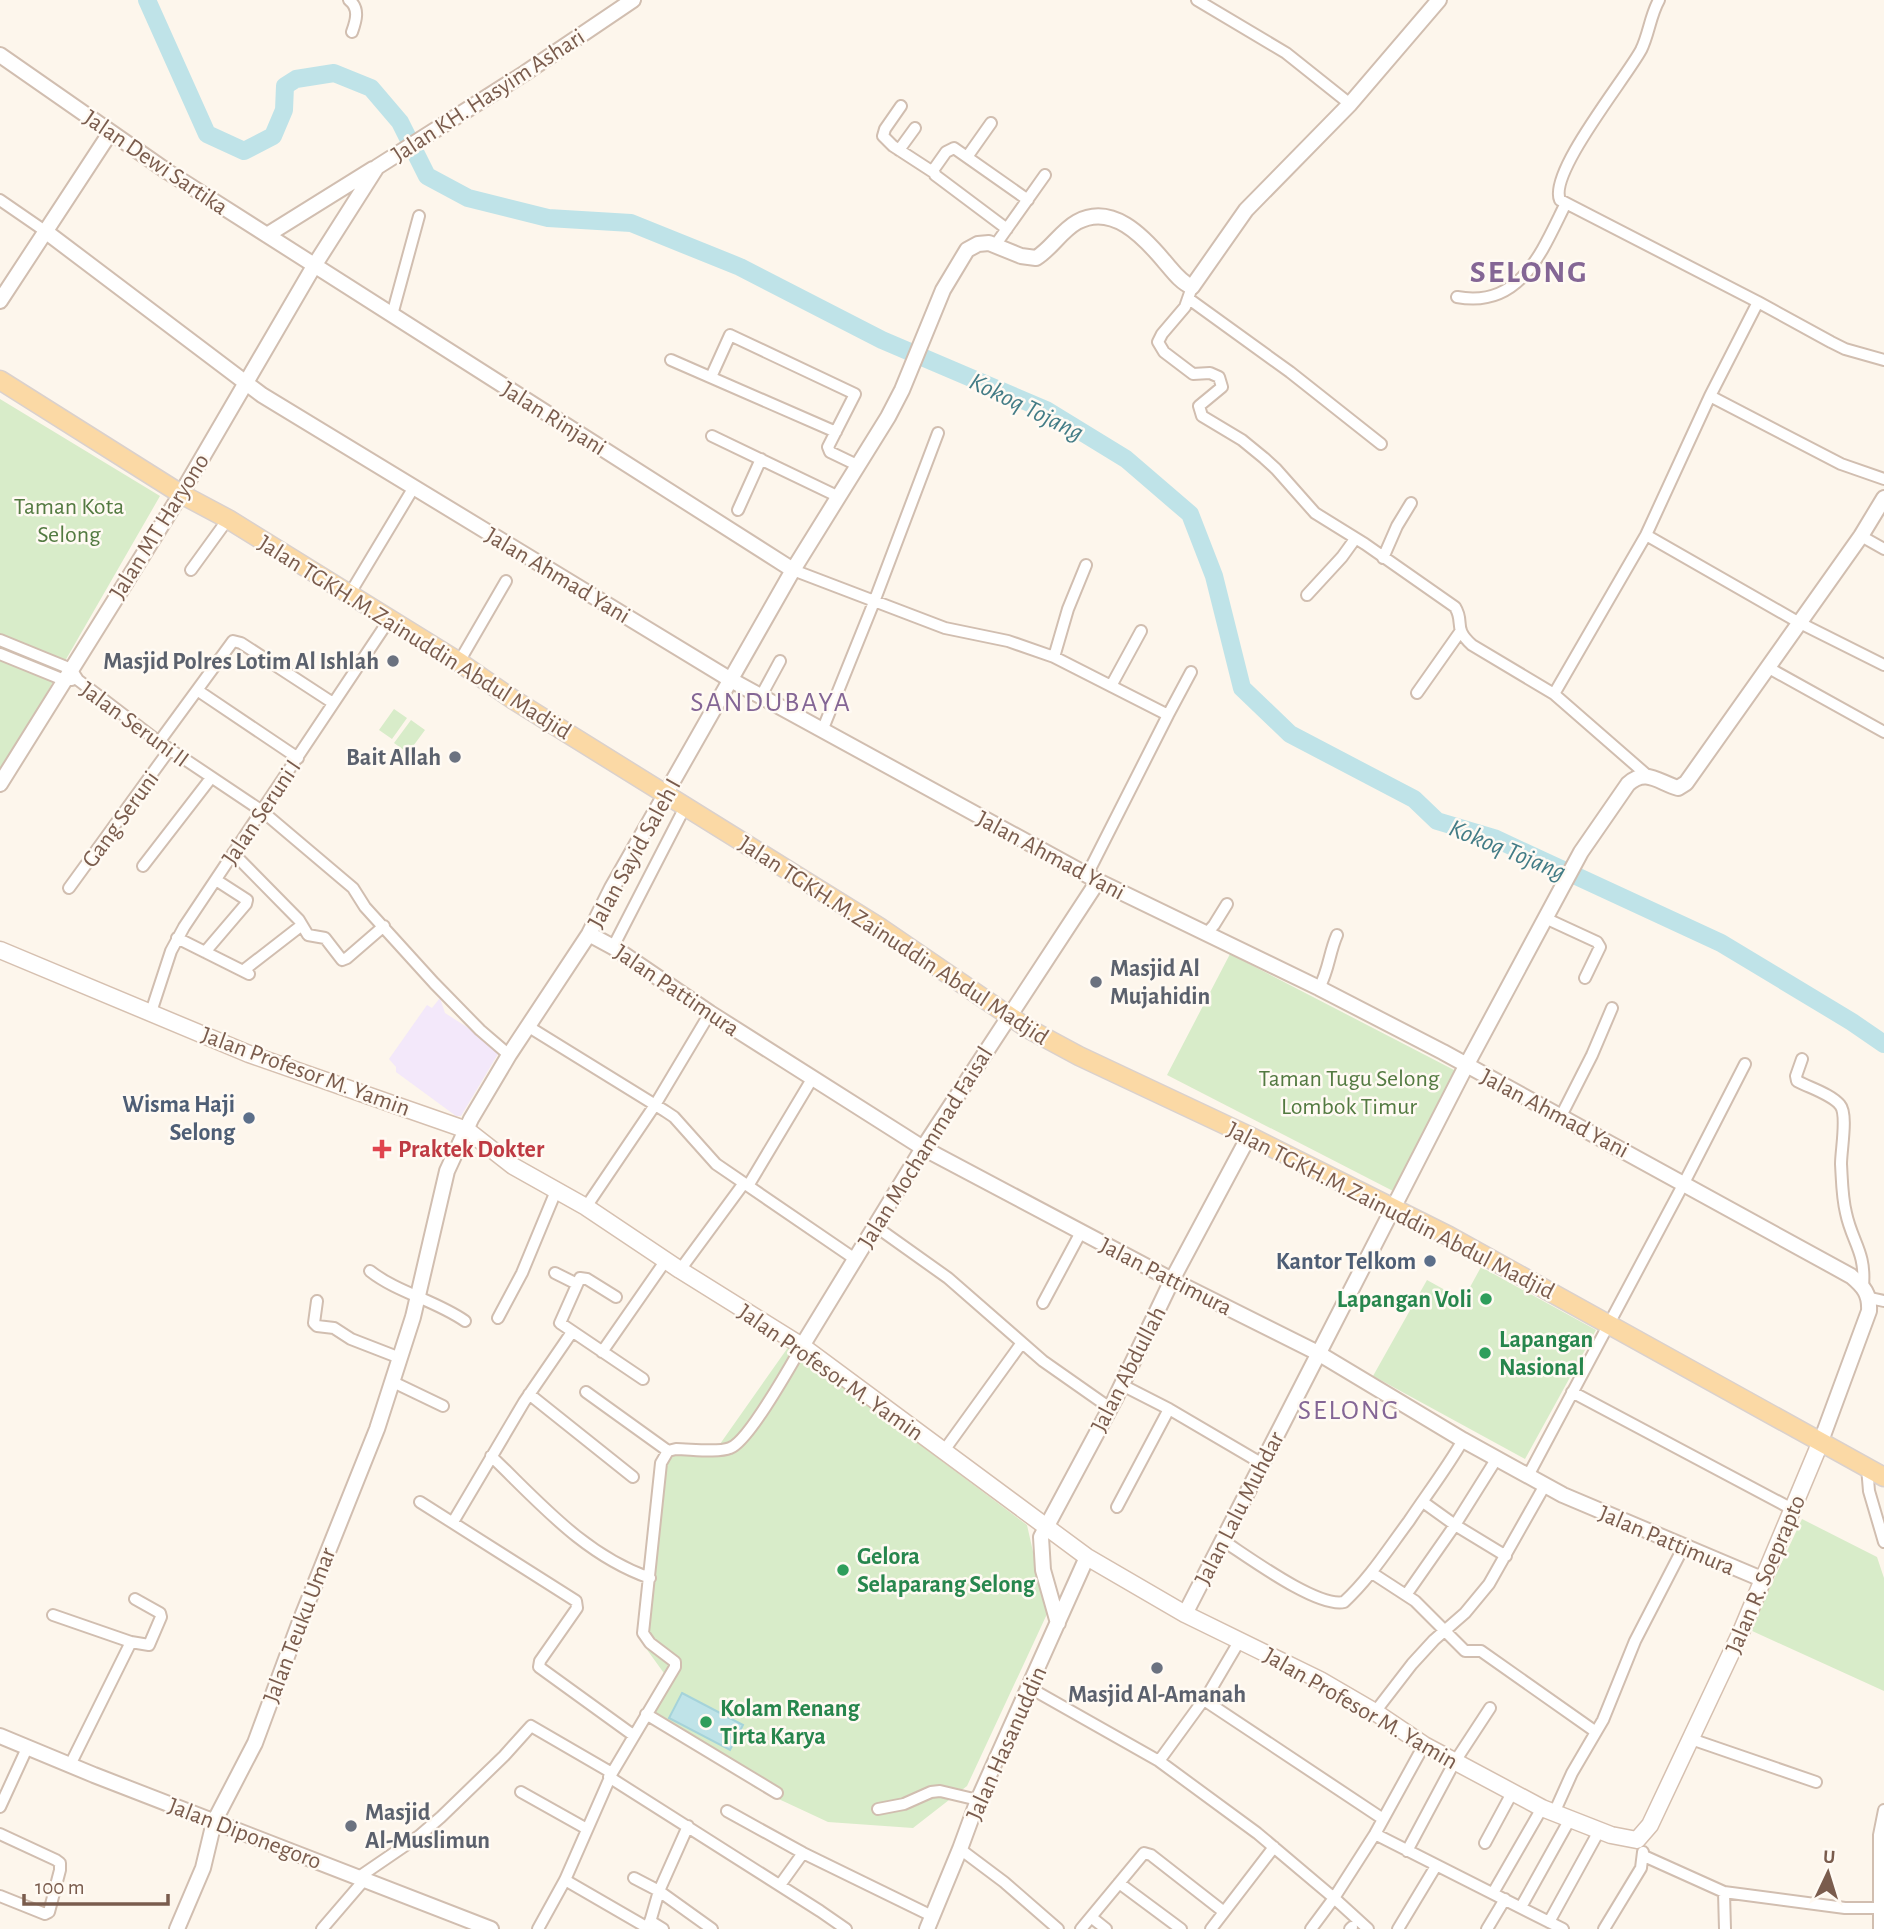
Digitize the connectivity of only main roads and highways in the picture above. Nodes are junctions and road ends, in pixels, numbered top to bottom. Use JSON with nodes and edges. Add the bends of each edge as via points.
{"nodes":[{"id":1,"x":0,"y":380,"type":"edge"},
{"id":2,"x":0,"y":950,"type":"edge"},
{"id":3,"x":1821,"y":1441,"type":"junction"},
{"id":4,"x":1884,"y":1477,"type":"edge"},
{"id":5,"x":1637,"y":1840,"type":"joint"}],
"edges":[{"from":1,"to":3,"type":"main road","name":"Jalan TGKH.M.Zainuddin Abdul Madjid","via":[[879,927],[1007,1016],[1079,1056],[1395,1208]]},
{"from":2,"to":5,"type":"main road","name":"Jalan Profesor M. Yamin","via":[[249,1054],[467,1130],[513,1166],[586,1207],[802,1346],[1087,1557],[1185,1614],[1320,1680],[1454,1763],[1512,1793],[1599,1831]]},
{"from":3,"to":4,"type":"main road","name":"Jalan TGKH.M.Zainuddin Abdul Madjid"},
{"from":3,"to":5,"type":"main road","name":"Jalan R. Soeprapto","via":[[1691,1739],[1650,1825]]}]}
